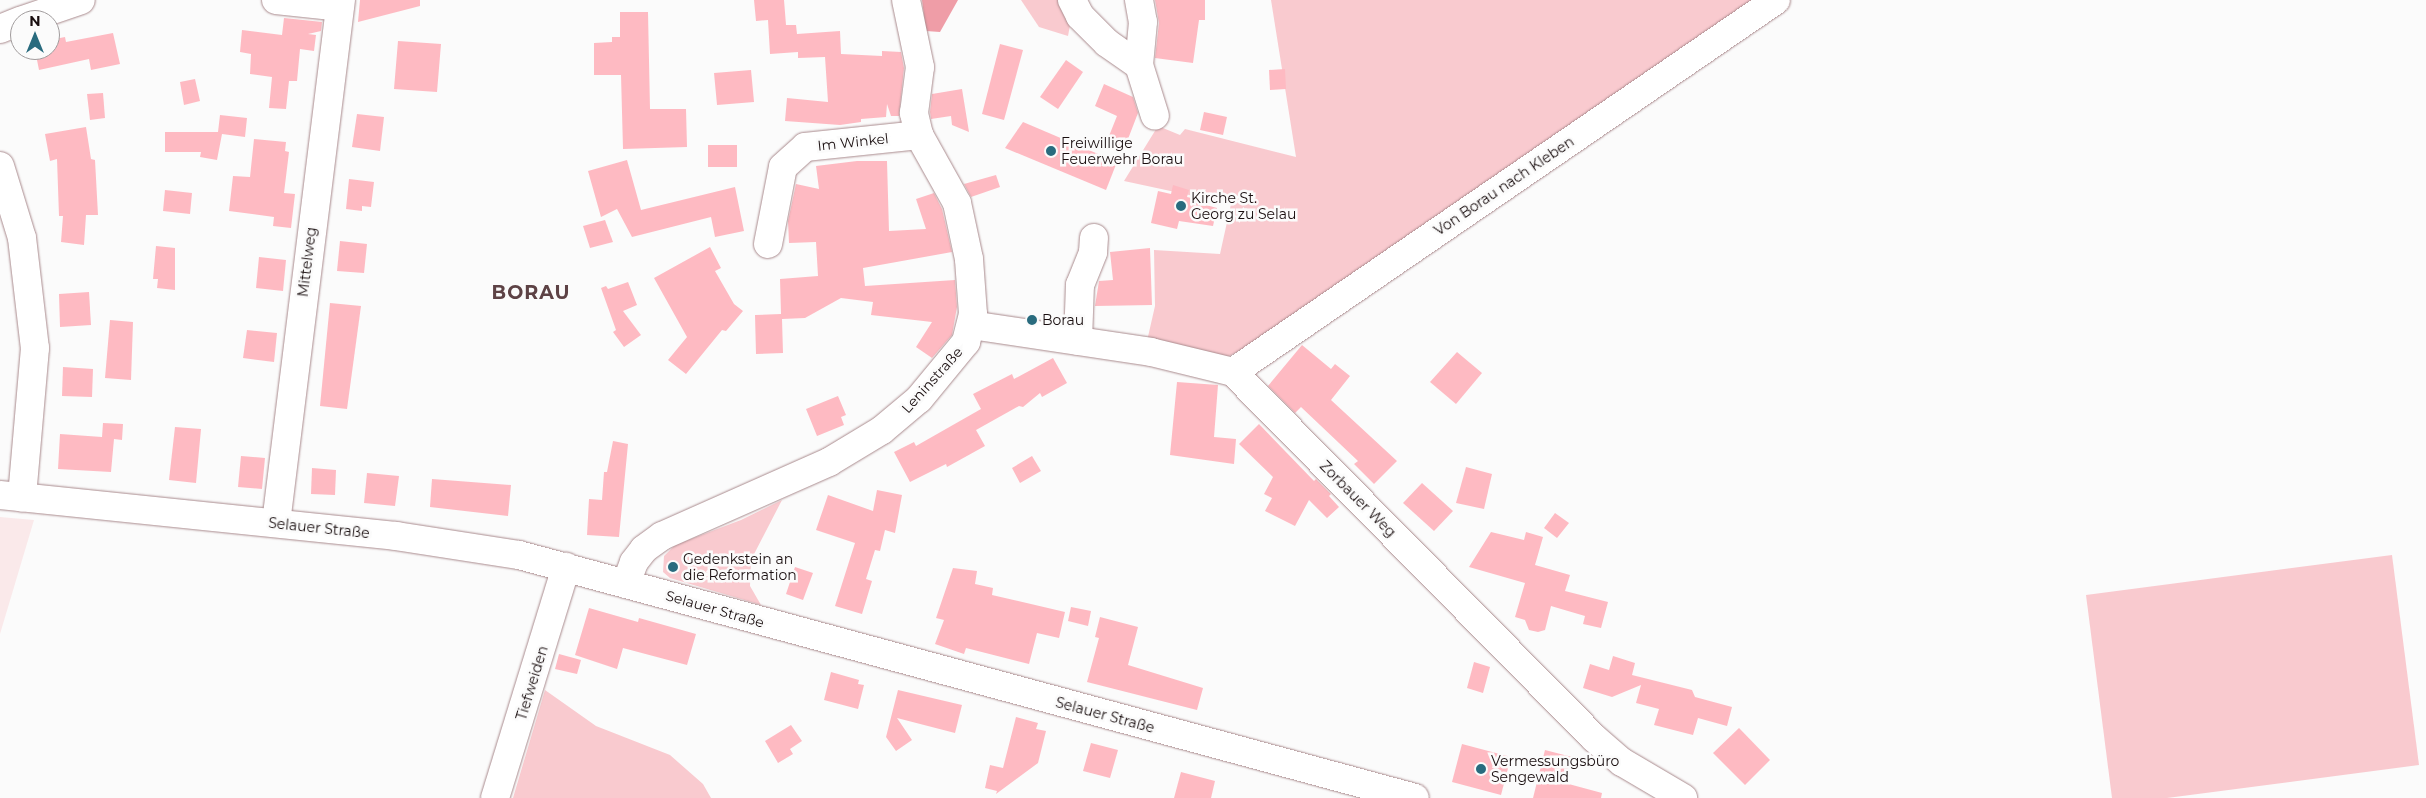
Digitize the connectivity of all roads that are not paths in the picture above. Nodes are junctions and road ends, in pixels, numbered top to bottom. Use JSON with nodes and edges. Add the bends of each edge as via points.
{"nodes":[{"id":1,"x":81,"y":0,"type":"edge"},
{"id":2,"x":276,"y":0,"type":"edge"},
{"id":3,"x":906,"y":0,"type":"edge"},
{"id":4,"x":1072,"y":0,"type":"edge"},
{"id":5,"x":1139,"y":0,"type":"edge"},
{"id":6,"x":1776,"y":0,"type":"edge"},
{"id":7,"x":340,"y":4,"type":"edge"},
{"id":8,"x":53,"y":10,"type":"edge"},
{"id":9,"x":1139,"y":65,"type":"junction"},
{"id":10,"x":1155,"y":116,"type":"dead end"},
{"id":11,"x":919,"y":135,"type":"junction"},
{"id":12,"x":0,"y":166,"type":"edge"},
{"id":13,"x":1094,"y":238,"type":"dead end"},
{"id":14,"x":768,"y":244,"type":"dead end"},
{"id":15,"x":971,"y":324,"type":"junction"},
{"id":16,"x":1078,"y":341,"type":"junction"},
{"id":17,"x":1233,"y":372,"type":"junction"},
{"id":18,"x":11,"y":496,"type":"edge"},
{"id":19,"x":276,"y":523,"type":"junction"},
{"id":20,"x":566,"y":567,"type":"junction"},
{"id":21,"x":626,"y":584,"type":"junction"},
{"id":22,"x":495,"y":798,"type":"edge"},
{"id":23,"x":1415,"y":798,"type":"edge"},
{"id":24,"x":1683,"y":798,"type":"edge"}],
"edges":[{"from":1,"to":8,"type":"street"},
{"from":2,"to":7,"type":"street"},
{"from":3,"to":11,"type":"street","name":"Leninstraße","via":[[920,67],[914,113]]},
{"from":4,"to":9,"type":"street","via":[[1080,16],[1107,43]]},
{"from":5,"to":9,"type":"street","via":[[1143,22]]},
{"from":6,"to":17,"type":"street","name":"Von Borau nach Kleben"},
{"from":7,"to":19,"type":"street","name":"Mittelweg"},
{"from":9,"to":10,"type":"street"},
{"from":11,"to":14,"type":"street","name":"Im Winkel","via":[[805,148],[783,167]]},
{"from":11,"to":15,"type":"street","name":"Leninstraße","via":[[957,203],[970,259]]},
{"from":12,"to":18,"type":"street","via":[[22,238],[35,348]]},
{"from":13,"to":16,"type":"street","via":[[1093,252],[1080,285]]},
{"from":15,"to":16,"type":"street"},
{"from":15,"to":21,"type":"street","name":"Leninstraße","via":[[966,342],[955,359],[919,399],[882,430],[829,462],[662,536],[634,562]]},
{"from":16,"to":17,"type":"street","via":[[1151,352]]},
{"from":17,"to":24,"type":"street","name":"Zorbauer Weg","via":[[1594,738],[1622,762]]},
{"from":18,"to":19,"type":"street","name":"Selauer Straße"},
{"from":19,"to":20,"type":"street","name":"Selauer Straße","via":[[443,541]]},
{"from":20,"to":21,"type":"street","name":"Selauer Straße"},
{"from":20,"to":22,"type":"street","name":"Tiefweiden"},
{"from":21,"to":23,"type":"street","name":"Selauer Straße"}]}
